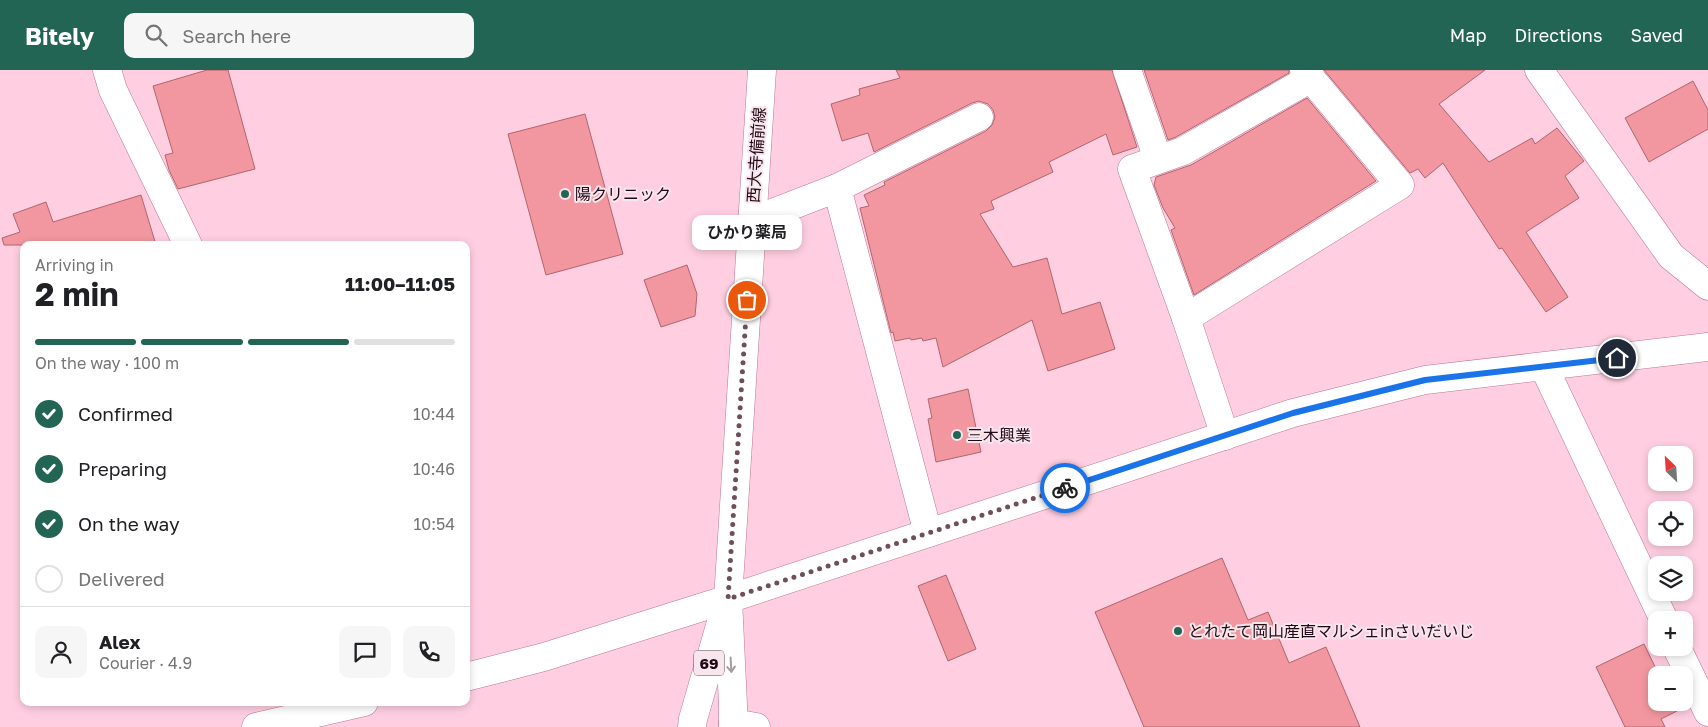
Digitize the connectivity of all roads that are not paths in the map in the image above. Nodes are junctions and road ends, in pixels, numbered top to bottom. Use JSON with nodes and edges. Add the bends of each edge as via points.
{"nodes":[{"id":1,"x":107,"y":70,"type":"edge"},
{"id":2,"x":762,"y":70,"type":"edge"},
{"id":3,"x":1127,"y":70,"type":"edge"},
{"id":4,"x":1540,"y":70,"type":"edge"},
{"id":5,"x":1307,"y":74,"type":"edge"},
{"id":6,"x":979,"y":117,"type":"dead end"},
{"id":7,"x":1158,"y":159,"type":"junction"},
{"id":8,"x":837,"y":188,"type":"junction"},
{"id":9,"x":752,"y":221,"type":"junction"},
{"id":10,"x":186,"y":241,"type":"edge"},
{"id":11,"x":1708,"y":286,"type":"edge"},
{"id":12,"x":1186,"y":318,"type":"junction"},
{"id":13,"x":1708,"y":347,"type":"edge"},
{"id":14,"x":1544,"y":367,"type":"junction"},
{"id":15,"x":1225,"y":436,"type":"junction"},
{"id":16,"x":928,"y":533,"type":"junction"},
{"id":17,"x":728,"y":599,"type":"junction"},
{"id":18,"x":1660,"y":611,"type":"edge"},
{"id":19,"x":1681,"y":656,"type":"edge"},
{"id":20,"x":470,"y":676,"type":"edge"},
{"id":21,"x":331,"y":706,"type":"edge"},
{"id":22,"x":315,"y":708,"type":"edge"},
{"id":23,"x":1708,"y":712,"type":"edge"},
{"id":24,"x":740,"y":726,"type":"edge"},
{"id":25,"x":256,"y":727,"type":"edge"},
{"id":26,"x":692,"y":727,"type":"edge"}],
"edges":[{"from":1,"to":10,"type":"street","via":[[113,90]]},
{"from":2,"to":9,"type":"street","name":"西大寺備前線","number":"69"},
{"from":3,"to":7,"type":"street"},
{"from":4,"to":11,"type":"street","via":[[1671,256]]},
{"from":5,"to":7,"type":"street","via":[[1183,151]]},
{"from":5,"to":12,"type":"street","via":[[1400,185]]},
{"from":6,"to":8,"type":"street"},
{"from":7,"to":12,"type":"street","via":[[1132,169]]},
{"from":8,"to":9,"type":"street"},
{"from":8,"to":16,"type":"street"},
{"from":9,"to":17,"type":"street","name":"西大寺備前線","number":"69"},
{"from":12,"to":15,"type":"street"},
{"from":13,"to":14,"type":"street"},
{"from":14,"to":15,"type":"street","via":[[1425,380],[1293,413]]},
{"from":14,"to":18,"type":"street"},
{"from":15,"to":16,"type":"street"},
{"from":16,"to":17,"type":"street"},
{"from":17,"to":20,"type":"street","via":[[544,657]]},
{"from":17,"to":24,"type":"street","name":"西大寺備前線","number":"69","one_way":true,"via":[[734,705]]},
{"from":17,"to":26,"type":"street","name":"西大寺備前線","number":"69"},
{"from":19,"to":23,"type":"street"},
{"from":21,"to":22,"type":"street"},
{"from":22,"to":25,"type":"street"}]}
